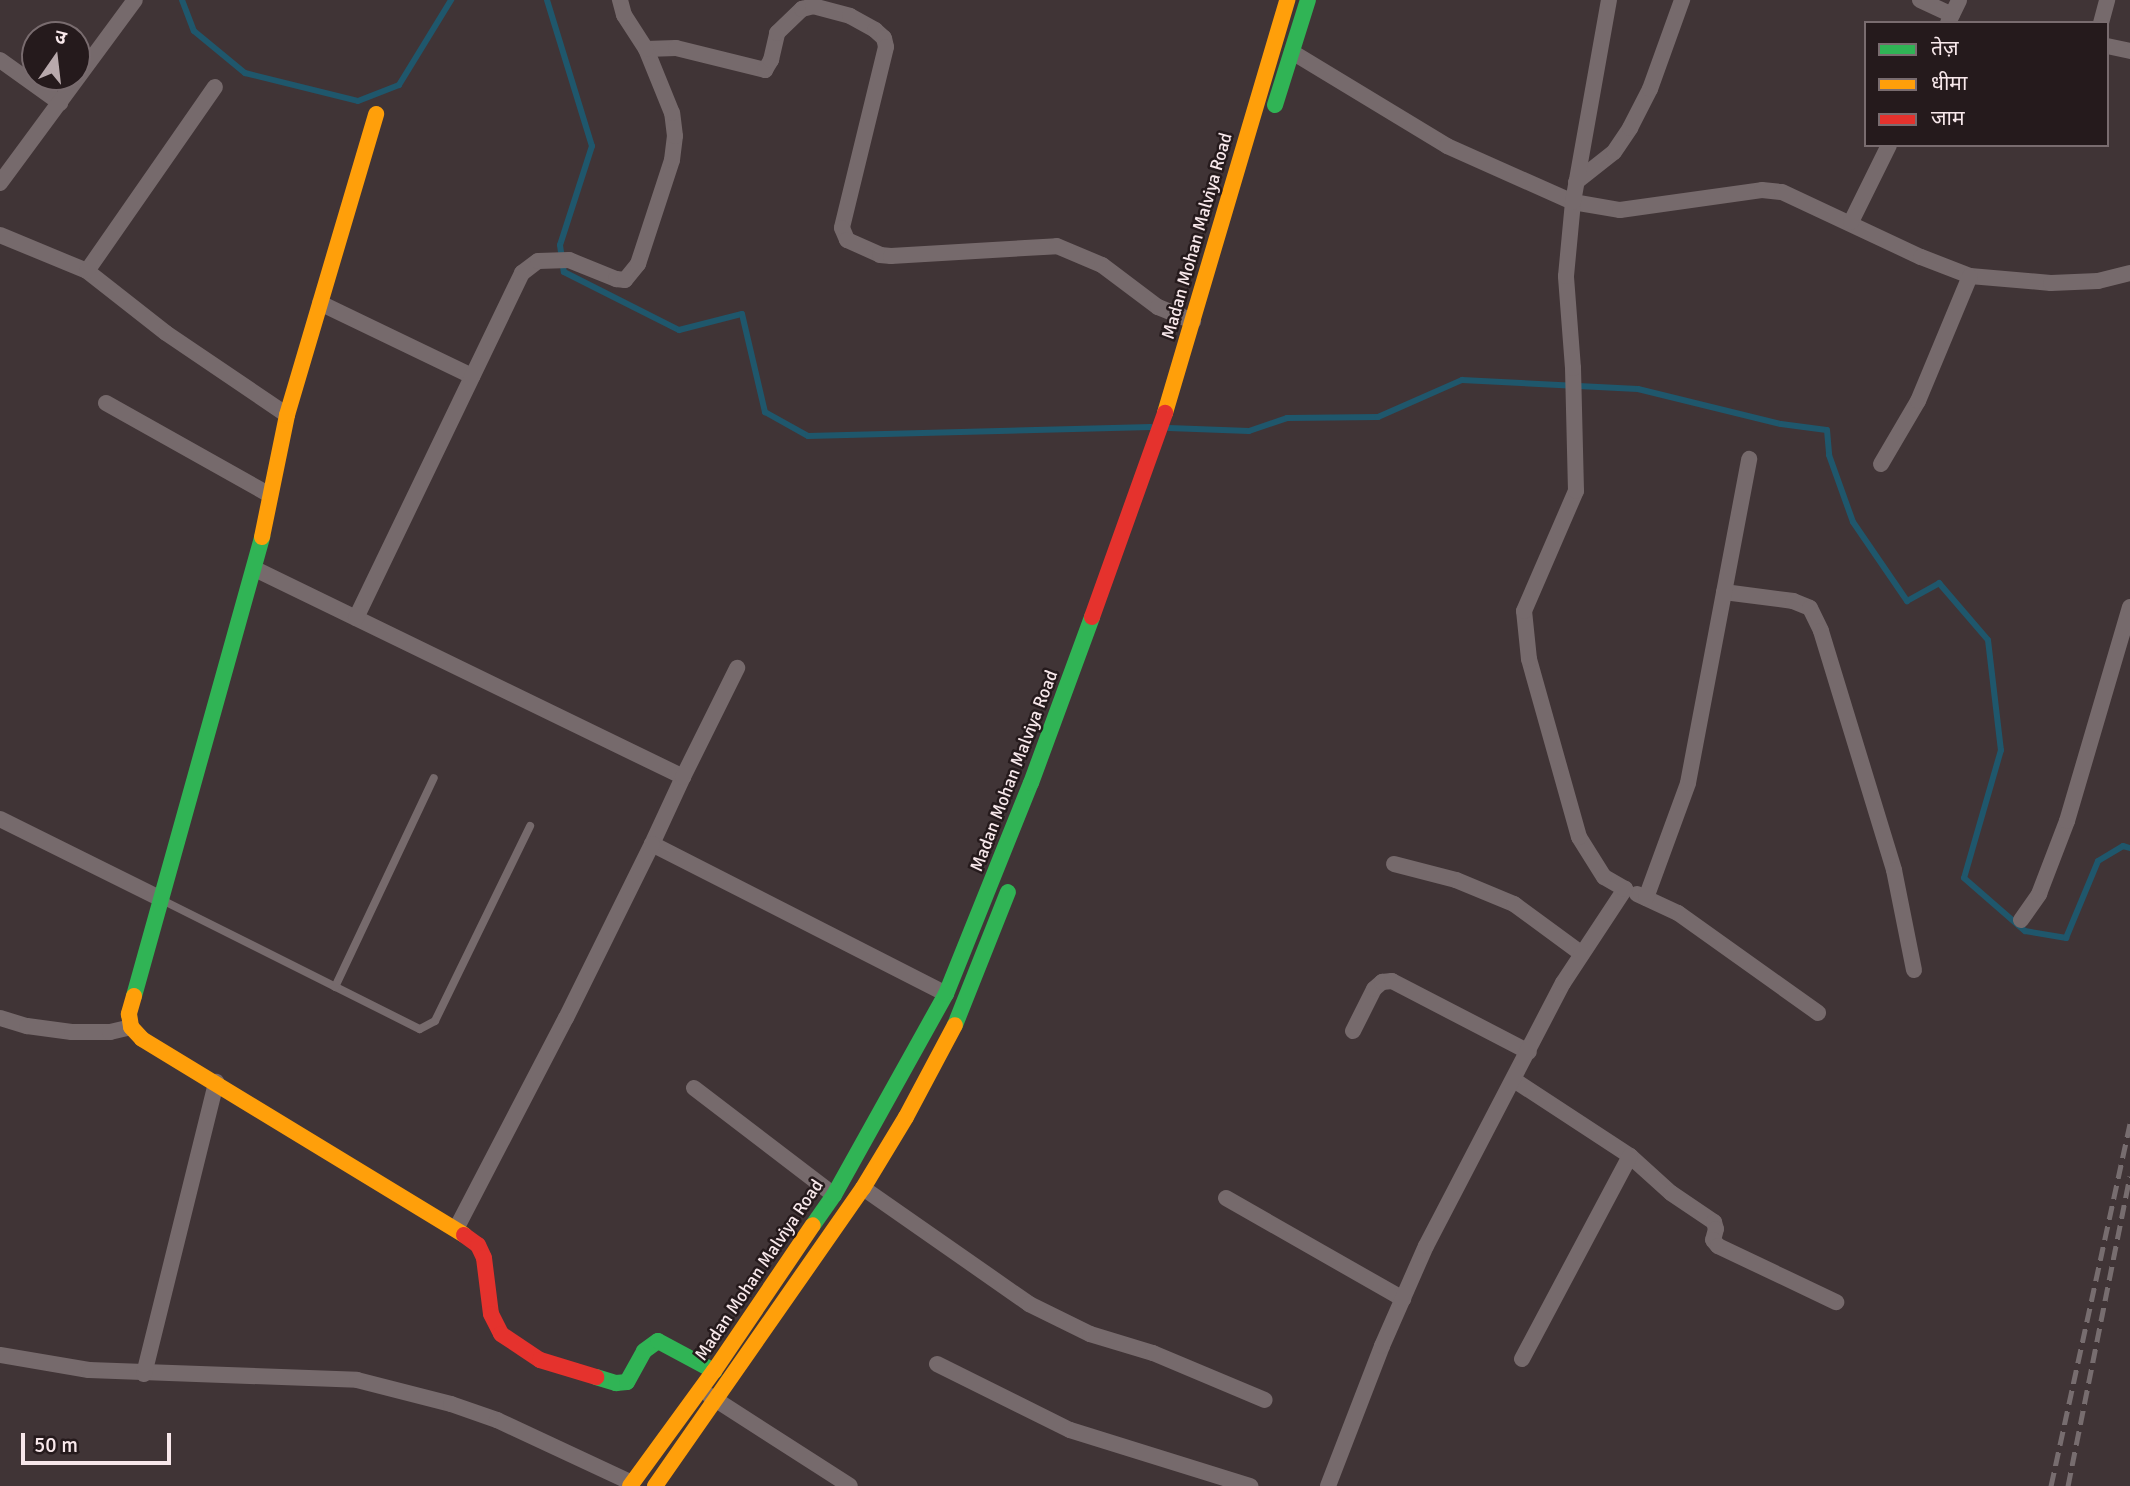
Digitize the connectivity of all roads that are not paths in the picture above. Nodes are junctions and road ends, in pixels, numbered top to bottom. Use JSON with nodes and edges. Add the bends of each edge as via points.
{"nodes":[{"id":1,"x":135,"y":0,"type":"edge"},
{"id":2,"x":620,"y":0,"type":"edge"},
{"id":3,"x":1287,"y":0,"type":"edge"},
{"id":4,"x":1308,"y":0,"type":"edge"},
{"id":5,"x":1609,"y":0,"type":"edge"},
{"id":6,"x":1682,"y":0,"type":"edge"},
{"id":7,"x":1920,"y":0,"type":"edge"},
{"id":8,"x":1959,"y":0,"type":"edge"},
{"id":9,"x":2108,"y":0,"type":"edge"},
{"id":10,"x":1950,"y":19,"type":"edge"},
{"id":11,"x":2102,"y":21,"type":"edge"},
{"id":12,"x":2109,"y":46,"type":"edge"},
{"id":13,"x":646,"y":49,"type":"junction"},
{"id":14,"x":2130,"y":51,"type":"edge"},
{"id":15,"x":1292,"y":52,"type":"junction"},
{"id":16,"x":0,"y":60,"type":"edge"},
{"id":17,"x":215,"y":87,"type":"dead end"},
{"id":18,"x":60,"y":103,"type":"junction"},
{"id":19,"x":376,"y":114,"type":"dead end"},
{"id":20,"x":1271,"y":118,"type":"dead end"},
{"id":21,"x":1888,"y":147,"type":"edge"},
{"id":22,"x":1576,"y":182,"type":"junction"},
{"id":23,"x":0,"y":183,"type":"edge"},
{"id":24,"x":1247,"y":196,"type":"dead end"},
{"id":25,"x":1573,"y":202,"type":"junction"},
{"id":26,"x":1851,"y":222,"type":"junction"},
{"id":27,"x":0,"y":234,"type":"edge"},
{"id":28,"x":87,"y":271,"type":"junction"},
{"id":29,"x":2130,"y":273,"type":"edge"},
{"id":30,"x":1970,"y":276,"type":"junction"},
{"id":31,"x":320,"y":303,"type":"junction"},
{"id":32,"x":1193,"y":321,"type":"junction"},
{"id":33,"x":472,"y":376,"type":"junction"},
{"id":34,"x":106,"y":403,"type":"dead end"},
{"id":35,"x":1174,"y":406,"type":"junction"},
{"id":36,"x":287,"y":415,"type":"junction"},
{"id":37,"x":1749,"y":459,"type":"dead end"},
{"id":38,"x":1881,"y":464,"type":"dead end"},
{"id":39,"x":1152,"y":474,"type":"junction"},
{"id":40,"x":270,"y":495,"type":"junction"},
{"id":41,"x":1131,"y":558,"type":"dead end"},
{"id":42,"x":255,"y":569,"type":"junction"},
{"id":43,"x":1724,"y":592,"type":"junction"},
{"id":44,"x":2130,"y":607,"type":"edge"},
{"id":45,"x":356,"y":618,"type":"junction"},
{"id":46,"x":737,"y":668,"type":"dead end"},
{"id":47,"x":683,"y":777,"type":"junction"},
{"id":48,"x":435,"y":778,"type":"dead end"},
{"id":49,"x":0,"y":819,"type":"edge"},
{"id":50,"x":530,"y":826,"type":"dead end"},
{"id":51,"x":652,"y":844,"type":"junction"},
{"id":52,"x":1394,"y":864,"type":"dead end"},
{"id":53,"x":1013,"y":881,"type":"dead end"},
{"id":54,"x":1625,"y":889,"type":"junction"},
{"id":55,"x":1646,"y":898,"type":"junction"},
{"id":56,"x":161,"y":899,"type":"junction"},
{"id":57,"x":2021,"y":920,"type":"dead end"},
{"id":58,"x":1582,"y":954,"type":"junction"},
{"id":59,"x":1914,"y":970,"type":"dead end"},
{"id":60,"x":335,"y":987,"type":"junction"},
{"id":61,"x":946,"y":994,"type":"junction"},
{"id":62,"x":1818,"y":1013,"type":"dead end"},
{"id":63,"x":0,"y":1017,"type":"edge"},
{"id":64,"x":131,"y":1027,"type":"junction"},
{"id":65,"x":1353,"y":1031,"type":"dead end"},
{"id":66,"x":1529,"y":1052,"type":"junction"},
{"id":67,"x":1514,"y":1080,"type":"junction"},
{"id":68,"x":216,"y":1082,"type":"junction"},
{"id":69,"x":694,"y":1088,"type":"dead end"},
{"id":70,"x":1630,"y":1156,"type":"junction"},
{"id":71,"x":863,"y":1188,"type":"junction"},
{"id":72,"x":834,"y":1195,"type":"junction"},
{"id":73,"x":1226,"y":1198,"type":"dead end"},
{"id":74,"x":456,"y":1228,"type":"junction"},
{"id":75,"x":1403,"y":1299,"type":"junction"},
{"id":76,"x":1836,"y":1302,"type":"dead end"},
{"id":77,"x":1522,"y":1359,"type":"dead end"},
{"id":78,"x":1,"y":1360,"type":"edge"},
{"id":79,"x":937,"y":1364,"type":"dead end"},
{"id":80,"x":714,"y":1371,"type":"junction"},
{"id":81,"x":144,"y":1374,"type":"junction"},
{"id":82,"x":699,"y":1389,"type":"junction"},
{"id":83,"x":1265,"y":1399,"type":"dead end"},
{"id":84,"x":716,"y":1400,"type":"junction"},
{"id":85,"x":631,"y":1484,"type":"edge"},
{"id":86,"x":655,"y":1486,"type":"edge"},
{"id":87,"x":850,"y":1486,"type":"edge"},
{"id":88,"x":1250,"y":1486,"type":"edge"},
{"id":89,"x":1328,"y":1486,"type":"edge"}],
"edges":[{"from":1,"to":18,"type":"street"},
{"from":2,"to":13,"type":"street"},
{"from":3,"to":32,"type":"main road","name":"Madan Mohan Malviya Road"},
{"from":4,"to":15,"type":"main road"},
{"from":5,"to":22,"type":"street"},
{"from":6,"to":22,"type":"street","via":[[1650,89],[1630,128],[1614,152]]},
{"from":7,"to":10,"type":"street"},
{"from":8,"to":10,"type":"street"},
{"from":9,"to":11,"type":"street"},
{"from":12,"to":14,"type":"street"},
{"from":13,"to":32,"type":"street","via":[[676,48],[765,70],[778,33],[802,9],[813,6],[850,16],[875,30],[886,47],[842,228],[847,240],[891,256],[1058,246],[1102,265],[1158,307]]},
{"from":13,"to":33,"type":"street","via":[[672,113],[675,136],[672,160],[638,264],[625,280],[561,260],[538,261],[522,273]]},
{"from":15,"to":20,"type":"main road"},
{"from":15,"to":25,"type":"street","via":[[1447,146]]},
{"from":16,"to":18,"type":"street"},
{"from":17,"to":28,"type":"street"},
{"from":18,"to":23,"type":"street"},
{"from":19,"to":31,"type":"main road"},
{"from":21,"to":26,"type":"street"},
{"from":22,"to":25,"type":"street"},
{"from":24,"to":35,"type":"main road","name":"Madan Mohan Malviya Road"},
{"from":25,"to":26,"type":"street","via":[[1620,210],[1762,190],[1801,199]]},
{"from":25,"to":54,"type":"street","via":[[1566,276],[1576,491],[1524,611],[1529,659],[1579,836],[1604,877]]},
{"from":26,"to":30,"type":"street"},
{"from":27,"to":28,"type":"street"},
{"from":28,"to":36,"type":"street","via":[[166,333]]},
{"from":29,"to":30,"type":"street","via":[[2098,281],[2051,283]]},
{"from":30,"to":38,"type":"street","via":[[1918,401]]},
{"from":31,"to":33,"type":"street"},
{"from":31,"to":36,"type":"main road"},
{"from":32,"to":35,"type":"main road","name":"Madan Mohan Malviya Road"},
{"from":33,"to":45,"type":"street"},
{"from":34,"to":40,"type":"street"},
{"from":35,"to":39,"type":"main road","name":"Madan Mohan Malviya Road"},
{"from":36,"to":40,"type":"main road"},
{"from":37,"to":43,"type":"street"},
{"from":39,"to":41,"type":"main road","name":"Madan Mohan Malviya Road"},
{"from":39,"to":61,"type":"main road","name":"Madan Mohan Malviya Road"},
{"from":40,"to":42,"type":"main road"},
{"from":42,"to":45,"type":"street"},
{"from":42,"to":56,"type":"main road"},
{"from":43,"to":55,"type":"street","via":[[1688,783]]},
{"from":43,"to":59,"type":"street","via":[[1793,601],[1810,608],[1894,870]]},
{"from":44,"to":57,"type":"street","via":[[2067,821],[2039,894]]},
{"from":45,"to":47,"type":"street"},
{"from":46,"to":47,"type":"street"},
{"from":47,"to":51,"type":"street"},
{"from":48,"to":60,"type":"lane"},
{"from":49,"to":56,"type":"street"},
{"from":50,"to":60,"type":"lane","via":[[435,1021],[427,1028],[412,1026]]},
{"from":51,"to":61,"type":"street"},
{"from":51,"to":74,"type":"street"},
{"from":52,"to":58,"type":"street","via":[[1456,880],[1514,904]]},
{"from":53,"to":71,"type":"main road","via":[[958,1018]]},
{"from":54,"to":55,"type":"street"},
{"from":54,"to":58,"type":"street"},
{"from":55,"to":62,"type":"street","via":[[1678,913]]},
{"from":56,"to":60,"type":"lane"},
{"from":56,"to":64,"type":"main road","via":[[129,1014]]},
{"from":58,"to":66,"type":"street"},
{"from":61,"to":72,"type":"main road","name":"Madan Mohan Malviya Road"},
{"from":63,"to":64,"type":"street","via":[[72,1032]]},
{"from":64,"to":68,"type":"main road","via":[[142,1039]]},
{"from":65,"to":66,"type":"street","via":[[1374,989],[1392,981]]},
{"from":66,"to":67,"type":"street"},
{"from":67,"to":70,"type":"street"},
{"from":67,"to":75,"type":"street"},
{"from":68,"to":74,"type":"main road"},
{"from":68,"to":81,"type":"street"},
{"from":69,"to":72,"type":"street"},
{"from":70,"to":76,"type":"street","via":[[1671,1193],[1714,1222],[1713,1240],[1718,1246]]},
{"from":70,"to":77,"type":"street"},
{"from":71,"to":83,"type":"street","via":[[1040,1310],[1090,1334],[1153,1353]]},
{"from":71,"to":84,"type":"main road"},
{"from":72,"to":80,"type":"main road","name":"Madan Mohan Malviya Road"},
{"from":73,"to":75,"type":"street"},
{"from":74,"to":80,"type":"main road","via":[[478,1245],[491,1314],[501,1334],[518,1349],[615,1384],[627,1382],[643,1351],[658,1341]]},
{"from":75,"to":89,"type":"street"},
{"from":78,"to":81,"type":"street"},
{"from":79,"to":88,"type":"street","via":[[1070,1430]]},
{"from":80,"to":82,"type":"main road","name":"Madan Mohan Malviya Road"},
{"from":81,"to":85,"type":"street","via":[[357,1380],[497,1420]]},
{"from":82,"to":84,"type":"street"},
{"from":82,"to":85,"type":"main road","name":"Madan Mohan Malviya Road"},
{"from":84,"to":86,"type":"main road"},
{"from":84,"to":87,"type":"street"}]}
